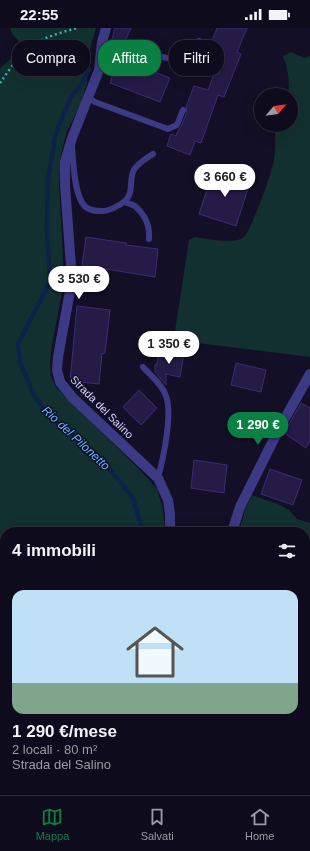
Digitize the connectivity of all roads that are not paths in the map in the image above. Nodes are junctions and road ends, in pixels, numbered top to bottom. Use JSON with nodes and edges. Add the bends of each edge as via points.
{"nodes":[{"id":1,"x":106,"y":28,"type":"edge"},
{"id":2,"x":103,"y":40,"type":"edge"},
{"id":3,"x":98,"y":73,"type":"edge"},
{"id":4,"x":89,"y":98,"type":"junction"},
{"id":5,"x":183,"y":110,"type":"dead end"},
{"id":6,"x":72,"y":138,"type":"junction"},
{"id":7,"x":153,"y":154,"type":"dead end"},
{"id":8,"x":124,"y":202,"type":"junction"},
{"id":9,"x":149,"y":239,"type":"dead end"},
{"id":10,"x":143,"y":367,"type":"dead end"},
{"id":11,"x":310,"y":374,"type":"edge"},
{"id":12,"x":158,"y":478,"type":"junction"},
{"id":13,"x":170,"y":527,"type":"edge"},
{"id":14,"x":234,"y":527,"type":"edge"}],
"edges":[{"from":1,"to":2,"type":"street","name":"Strada del Salino"},
{"from":3,"to":4,"type":"street","name":"Strada del Salino"},
{"from":4,"to":5,"type":"lane","via":[[168,129],[177,126]]},
{"from":4,"to":6,"type":"street","name":"Strada del Salino"},
{"from":6,"to":8,"type":"lane","via":[[77,187],[86,208],[104,211]]},
{"from":6,"to":12,"type":"street","name":"Strada del Salino","via":[[65,162],[65,185],[72,280],[58,357],[57,370],[60,382]]},
{"from":7,"to":8,"type":"lane","via":[[133,172],[130,194]]},
{"from":8,"to":9,"type":"lane","via":[[135,206],[144,218],[150,229]]},
{"from":10,"to":12,"type":"lane","via":[[160,385],[169,410]]},
{"from":11,"to":14,"type":"street","via":[[243,501]]},
{"from":12,"to":13,"type":"street","name":"Strada del Salino","via":[[168,500]]}]}
